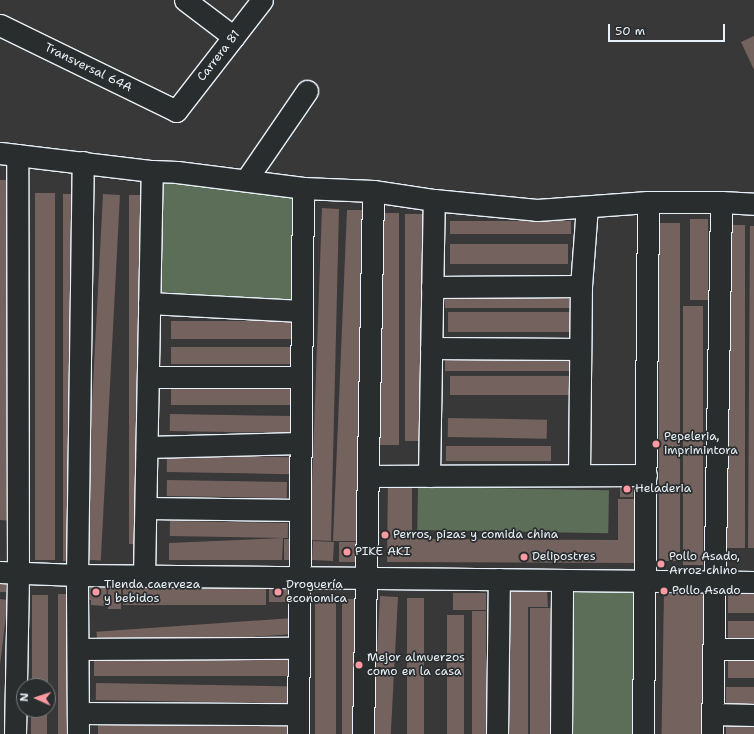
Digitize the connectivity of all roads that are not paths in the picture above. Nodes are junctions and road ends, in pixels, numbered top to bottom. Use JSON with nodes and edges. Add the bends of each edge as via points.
{"nodes":[{"id":1,"x":185,"y":0,"type":"edge"},
{"id":2,"x":262,"y":0,"type":"edge"},
{"id":3,"x":0,"y":25,"type":"edge"},
{"id":4,"x":234,"y":37,"type":"junction"},
{"id":5,"x":307,"y":91,"type":"dead end"},
{"id":6,"x":176,"y":111,"type":"joint"},
{"id":7,"x":9,"y":154,"type":"edge"},
{"id":8,"x":83,"y":162,"type":"junction"},
{"id":9,"x":152,"y":171,"type":"junction"},
{"id":10,"x":246,"y":180,"type":"junction"},
{"id":11,"x":303,"y":188,"type":"junction"},
{"id":12,"x":373,"y":191,"type":"junction"},
{"id":13,"x":434,"y":200,"type":"junction"},
{"id":14,"x":648,"y":202,"type":"junction"},
{"id":15,"x":721,"y":202,"type":"junction"},
{"id":16,"x":754,"y":204,"type":"edge"},
{"id":17,"x":587,"y":207,"type":"junction"},
{"id":18,"x":432,"y":286,"type":"junction"},
{"id":19,"x":580,"y":286,"type":"junction"},
{"id":20,"x":149,"y":303,"type":"junction"},
{"id":21,"x":302,"y":311,"type":"junction"},
{"id":22,"x":431,"y":348,"type":"junction"},
{"id":23,"x":580,"y":349,"type":"junction"},
{"id":24,"x":148,"y":377,"type":"junction"},
{"id":25,"x":301,"y":377,"type":"junction"},
{"id":26,"x":301,"y":443,"type":"junction"},
{"id":27,"x":147,"y":447,"type":"junction"},
{"id":28,"x":580,"y":475,"type":"junction"},
{"id":29,"x":646,"y":475,"type":"junction"},
{"id":30,"x":368,"y":476,"type":"junction"},
{"id":31,"x":429,"y":476,"type":"junction"},
{"id":32,"x":146,"y":508,"type":"junction"},
{"id":33,"x":300,"y":510,"type":"junction"},
{"id":34,"x":9,"y":572,"type":"edge"},
{"id":35,"x":77,"y":575,"type":"junction"},
{"id":36,"x":144,"y":576,"type":"junction"},
{"id":37,"x":300,"y":577,"type":"junction"},
{"id":38,"x":366,"y":578,"type":"junction"},
{"id":39,"x":499,"y":579,"type":"junction"},
{"id":40,"x":562,"y":580,"type":"junction"},
{"id":41,"x":645,"y":581,"type":"junction"},
{"id":42,"x":715,"y":581,"type":"junction"},
{"id":43,"x":754,"y":582,"type":"edge"},
{"id":44,"x":299,"y":648,"type":"junction"},
{"id":45,"x":78,"y":649,"type":"junction"},
{"id":46,"x":714,"y":649,"type":"junction"},
{"id":47,"x":754,"y":649,"type":"edge"},
{"id":48,"x":78,"y":713,"type":"junction"},
{"id":49,"x":298,"y":714,"type":"junction"},
{"id":50,"x":754,"y":715,"type":"edge"},
{"id":51,"x":712,"y":724,"type":"edge"},
{"id":52,"x":15,"y":734,"type":"edge"},
{"id":53,"x":78,"y":734,"type":"edge"},
{"id":54,"x":298,"y":734,"type":"edge"},
{"id":55,"x":363,"y":734,"type":"edge"},
{"id":56,"x":497,"y":734,"type":"edge"},
{"id":57,"x":561,"y":734,"type":"edge"},
{"id":58,"x":644,"y":734,"type":"edge"}],
"edges":[{"from":1,"to":4,"type":"street"},
{"from":2,"to":4,"type":"street","name":"Carrera 81"},
{"from":3,"to":6,"type":"street","name":"Transversal 64A"},
{"from":4,"to":6,"type":"street","name":"Carrera 81"},
{"from":5,"to":10,"type":"street"},
{"from":7,"to":8,"type":"street"},
{"from":7,"to":34,"type":"street"},
{"from":8,"to":9,"type":"street"},
{"from":8,"to":35,"type":"street"},
{"from":9,"to":10,"type":"street"},
{"from":9,"to":20,"type":"street"},
{"from":10,"to":11,"type":"street"},
{"from":11,"to":12,"type":"street"},
{"from":11,"to":21,"type":"street"},
{"from":12,"to":13,"type":"street"},
{"from":12,"to":30,"type":"street"},
{"from":13,"to":17,"type":"street","via":[[537,210]]},
{"from":13,"to":18,"type":"street"},
{"from":14,"to":15,"type":"street"},
{"from":14,"to":17,"type":"street"},
{"from":14,"to":29,"type":"street"},
{"from":15,"to":16,"type":"street"},
{"from":15,"to":42,"type":"street"},
{"from":17,"to":19,"type":"street"},
{"from":18,"to":19,"type":"street"},
{"from":18,"to":22,"type":"street"},
{"from":19,"to":23,"type":"street"},
{"from":20,"to":21,"type":"street"},
{"from":20,"to":24,"type":"street"},
{"from":21,"to":25,"type":"street"},
{"from":22,"to":23,"type":"street"},
{"from":22,"to":31,"type":"street"},
{"from":23,"to":28,"type":"street"},
{"from":24,"to":25,"type":"street"},
{"from":24,"to":27,"type":"street"},
{"from":25,"to":26,"type":"street"},
{"from":26,"to":27,"type":"street"},
{"from":26,"to":33,"type":"street"},
{"from":27,"to":32,"type":"street"},
{"from":28,"to":29,"type":"street"},
{"from":28,"to":31,"type":"street"},
{"from":29,"to":41,"type":"street"},
{"from":30,"to":31,"type":"street"},
{"from":30,"to":38,"type":"street"},
{"from":32,"to":33,"type":"street"},
{"from":32,"to":36,"type":"street"},
{"from":33,"to":37,"type":"street"},
{"from":34,"to":35,"type":"street"},
{"from":34,"to":52,"type":"street"},
{"from":35,"to":36,"type":"street"},
{"from":35,"to":45,"type":"street"},
{"from":36,"to":37,"type":"street"},
{"from":37,"to":38,"type":"street"},
{"from":37,"to":44,"type":"street"},
{"from":38,"to":39,"type":"street"},
{"from":38,"to":55,"type":"street"},
{"from":39,"to":40,"type":"street"},
{"from":39,"to":56,"type":"street"},
{"from":40,"to":41,"type":"street"},
{"from":40,"to":57,"type":"street"},
{"from":41,"to":42,"type":"street"},
{"from":41,"to":58,"type":"street"},
{"from":42,"to":43,"type":"street"},
{"from":42,"to":46,"type":"street"},
{"from":44,"to":45,"type":"street"},
{"from":44,"to":49,"type":"street"},
{"from":45,"to":48,"type":"street"},
{"from":46,"to":47,"type":"street"},
{"from":46,"to":51,"type":"street"},
{"from":48,"to":49,"type":"street"},
{"from":48,"to":53,"type":"street"},
{"from":49,"to":54,"type":"street"},
{"from":50,"to":51,"type":"street"}]}
